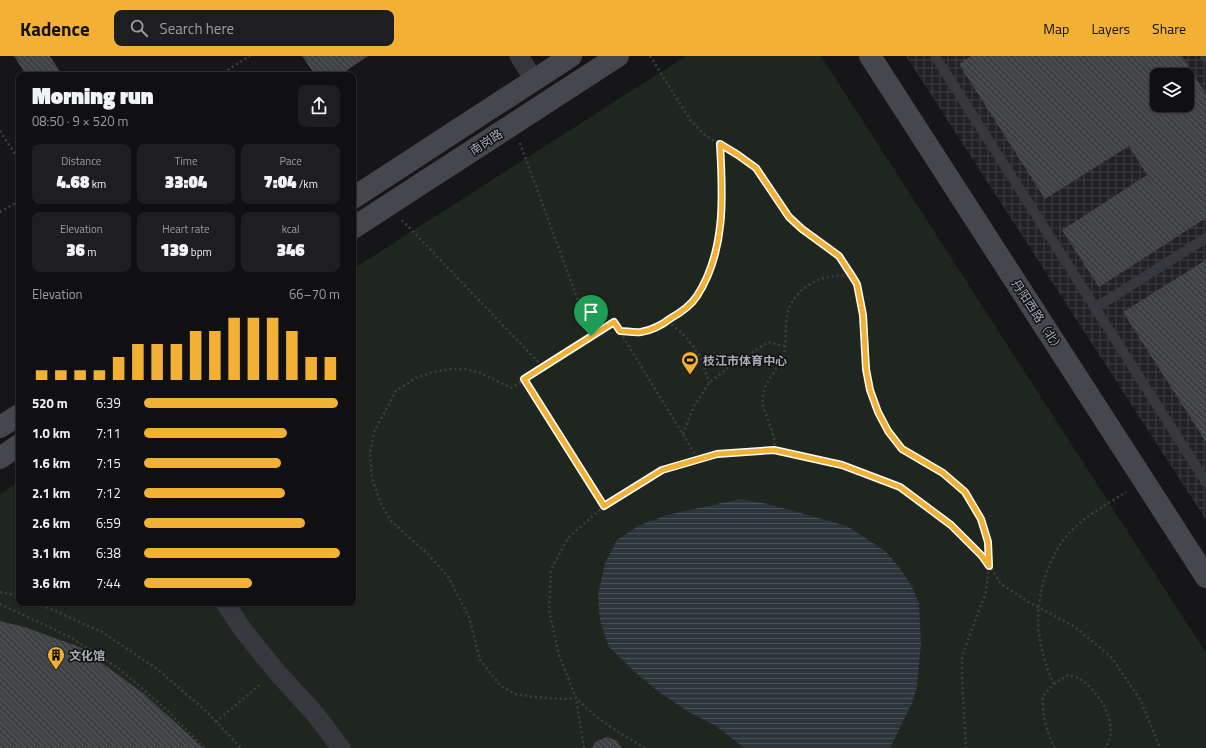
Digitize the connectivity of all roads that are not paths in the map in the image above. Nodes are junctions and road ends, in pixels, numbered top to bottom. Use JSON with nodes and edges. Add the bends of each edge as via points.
{"nodes":[{"id":1,"x":519,"y":56,"type":"edge"},
{"id":2,"x":571,"y":56,"type":"edge"},
{"id":3,"x":618,"y":56,"type":"edge"},
{"id":4,"x":870,"y":56,"type":"edge"},
{"id":5,"x":935,"y":56,"type":"edge"},
{"id":6,"x":534,"y":80,"type":"junction"},
{"id":7,"x":356,"y":196,"type":"edge"},
{"id":8,"x":356,"y":226,"type":"edge"},
{"id":9,"x":1206,"y":238,"type":"edge"},
{"id":10,"x":1095,"y":308,"type":"junction"},
{"id":11,"x":16,"y":417,"type":"edge"},
{"id":12,"x":0,"y":427,"type":"edge"},
{"id":13,"x":16,"y":447,"type":"edge"},
{"id":14,"x":0,"y":458,"type":"edge"},
{"id":15,"x":1206,"y":482,"type":"edge"},
{"id":16,"x":1206,"y":577,"type":"edge"},
{"id":17,"x":227,"y":606,"type":"edge"},
{"id":18,"x":341,"y":748,"type":"edge"}],
"edges":[{"from":1,"to":6,"type":"street"},
{"from":2,"to":6,"type":"main road"},
{"from":3,"to":8,"type":"main road","name":"南岗路"},
{"from":4,"to":16,"type":"main road","name":"丹阳西路（北）"},
{"from":5,"to":10,"type":"lane"},
{"from":6,"to":7,"type":"main road"},
{"from":9,"to":10,"type":"lane"},
{"from":10,"to":15,"type":"lane"},
{"from":11,"to":12,"type":"main road"},
{"from":13,"to":14,"type":"main road"},
{"from":17,"to":18,"type":"street","via":[[276,672],[316,715]]}]}
